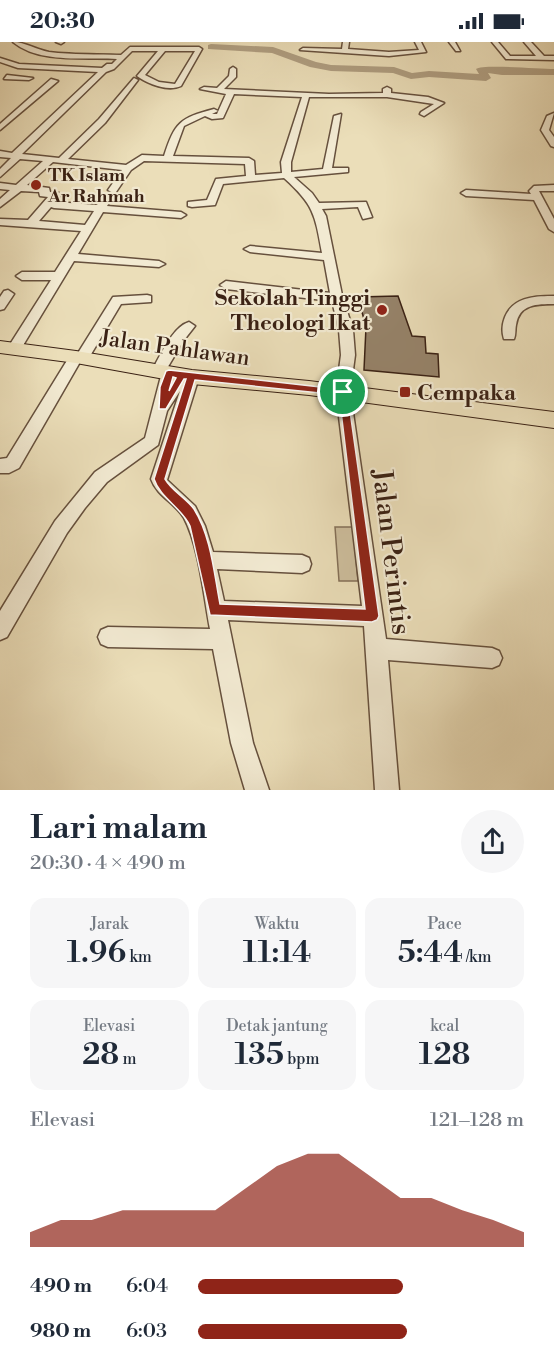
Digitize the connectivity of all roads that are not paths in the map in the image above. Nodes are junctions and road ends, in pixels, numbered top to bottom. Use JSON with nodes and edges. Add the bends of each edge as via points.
{"nodes":[{"id":1,"x":16,"y":42,"type":"edge"},
{"id":2,"x":346,"y":42,"type":"edge"},
{"id":3,"x":418,"y":42,"type":"edge"},
{"id":4,"x":452,"y":42,"type":"edge"},
{"id":5,"x":495,"y":42,"type":"edge"},
{"id":6,"x":527,"y":42,"type":"edge"},
{"id":7,"x":23,"y":48,"type":"junction"},
{"id":8,"x":165,"y":49,"type":"junction"},
{"id":9,"x":126,"y":50,"type":"edge"},
{"id":10,"x":303,"y":50,"type":"dead end"},
{"id":11,"x":458,"y":50,"type":"dead end"},
{"id":12,"x":345,"y":51,"type":"junction"},
{"id":13,"x":0,"y":58,"type":"edge"},
{"id":14,"x":508,"y":58,"type":"junction"},
{"id":15,"x":542,"y":58,"type":"junction"},
{"id":16,"x":554,"y":58,"type":"edge"},
{"id":17,"x":18,"y":66,"type":"junction"},
{"id":18,"x":515,"y":67,"type":"dead end"},
{"id":19,"x":233,"y":69,"type":"dead end"},
{"id":20,"x":105,"y":70,"type":"junction"},
{"id":21,"x":29,"y":78,"type":"dead end"},
{"id":22,"x":134,"y":80,"type":"dead end"},
{"id":23,"x":54,"y":81,"type":"dead end"},
{"id":24,"x":204,"y":88,"type":"dead end"},
{"id":25,"x":219,"y":90,"type":"junction"},
{"id":26,"x":231,"y":92,"type":"junction"},
{"id":27,"x":306,"y":95,"type":"junction"},
{"id":28,"x":424,"y":114,"type":"dead end"},
{"id":29,"x":338,"y":116,"type":"dead end"},
{"id":30,"x":554,"y":116,"type":"edge"},
{"id":31,"x":0,"y":128,"type":"edge"},
{"id":32,"x":554,"y":144,"type":"edge"},
{"id":33,"x":0,"y":154,"type":"edge"},
{"id":34,"x":16,"y":156,"type":"junction"},
{"id":35,"x":168,"y":158,"type":"junction"},
{"id":36,"x":55,"y":161,"type":"junction"},
{"id":37,"x":128,"y":168,"type":"junction"},
{"id":38,"x":345,"y":170,"type":"dead end"},
{"id":39,"x":327,"y":171,"type":"junction"},
{"id":40,"x":0,"y":174,"type":"edge"},
{"id":41,"x":287,"y":176,"type":"junction"},
{"id":42,"x":250,"y":179,"type":"junction"},
{"id":43,"x":0,"y":186,"type":"edge"},
{"id":44,"x":20,"y":188,"type":"junction"},
{"id":45,"x":554,"y":188,"type":"edge"},
{"id":46,"x":113,"y":190,"type":"dead end"},
{"id":47,"x":466,"y":193,"type":"dead end"},
{"id":48,"x":536,"y":197,"type":"junction"},
{"id":49,"x":0,"y":204,"type":"edge"},
{"id":50,"x":192,"y":204,"type":"dead end"},
{"id":51,"x":54,"y":205,"type":"dead end"},
{"id":52,"x":102,"y":205,"type":"junction"},
{"id":53,"x":316,"y":206,"type":"junction"},
{"id":54,"x":181,"y":215,"type":"dead end"},
{"id":55,"x":367,"y":217,"type":"dead end"},
{"id":56,"x":0,"y":222,"type":"edge"},
{"id":57,"x":32,"y":223,"type":"junction"},
{"id":58,"x":88,"y":228,"type":"junction"},
{"id":59,"x":554,"y":229,"type":"edge"},
{"id":60,"x":250,"y":249,"type":"dead end"},
{"id":61,"x":329,"y":257,"type":"junction"},
{"id":62,"x":69,"y":258,"type":"junction"},
{"id":63,"x":159,"y":264,"type":"dead end"},
{"id":64,"x":22,"y":276,"type":"dead end"},
{"id":65,"x":57,"y":276,"type":"junction"},
{"id":66,"x":226,"y":285,"type":"dead end"},
{"id":67,"x":8,"y":294,"type":"dead end"},
{"id":68,"x":336,"y":298,"type":"junction"},
{"id":69,"x":147,"y":299,"type":"dead end"},
{"id":70,"x":554,"y":300,"type":"edge"},
{"id":71,"x":0,"y":306,"type":"edge"},
{"id":72,"x":189,"y":326,"type":"dead end"},
{"id":73,"x":509,"y":336,"type":"dead end"},
{"id":74,"x":7,"y":348,"type":"edge"},
{"id":75,"x":79,"y":357,"type":"junction"},
{"id":76,"x":175,"y":374,"type":"junction"},
{"id":77,"x":343,"y":392,"type":"junction"},
{"id":78,"x":554,"y":420,"type":"edge"},
{"id":79,"x":0,"y":466,"type":"edge"},
{"id":80,"x":206,"y":560,"type":"junction"},
{"id":81,"x":302,"y":564,"type":"dead end"},
{"id":82,"x":214,"y":610,"type":"junction"},
{"id":83,"x":372,"y":616,"type":"junction"},
{"id":84,"x":0,"y":630,"type":"edge"},
{"id":85,"x":108,"y":637,"type":"dead end"},
{"id":86,"x":221,"y":639,"type":"junction"},
{"id":87,"x":377,"y":649,"type":"junction"},
{"id":88,"x":492,"y":658,"type":"dead end"},
{"id":89,"x":257,"y":790,"type":"edge"},
{"id":90,"x":387,"y":790,"type":"edge"}],
"edges":[{"from":1,"to":7,"type":"street"},
{"from":2,"to":12,"type":"street"},
{"from":3,"to":12,"type":"street","via":[[422,52]]},
{"from":4,"to":11,"type":"street"},
{"from":5,"to":14,"type":"street"},
{"from":6,"to":15,"type":"street"},
{"from":7,"to":9,"type":"street","via":[[45,53]]},
{"from":7,"to":13,"type":"street"},
{"from":8,"to":8,"type":"street","via":[[199,49],[177,86],[162,85],[141,76]]},
{"from":8,"to":9,"type":"street"},
{"from":9,"to":20,"type":"street","via":[[112,68]]},
{"from":10,"to":12,"type":"street"},
{"from":13,"to":17,"type":"street"},
{"from":14,"to":15,"type":"street"},
{"from":14,"to":18,"type":"street"},
{"from":15,"to":16,"type":"street"},
{"from":17,"to":20,"type":"street"},
{"from":17,"to":21,"type":"street","via":[[6,78]]},
{"from":19,"to":25,"type":"street","via":[[232,77]]},
{"from":20,"to":34,"type":"street"},
{"from":22,"to":36,"type":"street","via":[[102,121]]},
{"from":23,"to":31,"type":"street"},
{"from":24,"to":25,"type":"street"},
{"from":25,"to":26,"type":"street"},
{"from":26,"to":27,"type":"street"},
{"from":26,"to":35,"type":"street","via":[[220,116],[206,114],[181,123]]},
{"from":27,"to":28,"type":"street","via":[[387,92],[440,103]]},
{"from":27,"to":41,"type":"street","via":[[286,162]]},
{"from":29,"to":39,"type":"street"},
{"from":30,"to":32,"type":"street","via":[[545,130]]},
{"from":33,"to":34,"type":"street"},
{"from":34,"to":36,"type":"street"},
{"from":34,"to":40,"type":"street"},
{"from":35,"to":37,"type":"street","via":[[142,158]]},
{"from":35,"to":42,"type":"street","via":[[249,162]]},
{"from":36,"to":37,"type":"street"},
{"from":36,"to":44,"type":"street"},
{"from":37,"to":46,"type":"street"},
{"from":38,"to":39,"type":"street"},
{"from":39,"to":41,"type":"street"},
{"from":41,"to":42,"type":"street"},
{"from":41,"to":53,"type":"street"},
{"from":42,"to":50,"type":"street","via":[[217,181],[211,203]]},
{"from":43,"to":44,"type":"street"},
{"from":44,"to":49,"type":"street"},
{"from":44,"to":57,"type":"street","via":[[56,195]]},
{"from":45,"to":48,"type":"street","via":[[537,188]]},
{"from":47,"to":48,"type":"street"},
{"from":48,"to":59,"type":"street"},
{"from":51,"to":52,"type":"street"},
{"from":52,"to":54,"type":"street"},
{"from":52,"to":58,"type":"street"},
{"from":53,"to":55,"type":"street","via":[[362,204]]},
{"from":53,"to":61,"type":"street","name":"Jalan Perintis"},
{"from":56,"to":57,"type":"street"},
{"from":57,"to":58,"type":"street"},
{"from":58,"to":62,"type":"street"},
{"from":60,"to":61,"type":"street"},
{"from":61,"to":68,"type":"street","name":"Jalan Perintis"},
{"from":62,"to":63,"type":"street"},
{"from":62,"to":65,"type":"street"},
{"from":64,"to":65,"type":"street"},
{"from":65,"to":74,"type":"street"},
{"from":66,"to":68,"type":"street"},
{"from":67,"to":71,"type":"street"},
{"from":68,"to":77,"type":"street","name":"Jalan Perintis","via":[[346,330],[348,355]]},
{"from":69,"to":75,"type":"street","via":[[117,300]]},
{"from":70,"to":73,"type":"street","via":[[532,301],[516,310],[509,320]]},
{"from":72,"to":76,"type":"street","via":[[179,337]]},
{"from":74,"to":75,"type":"main road","name":"Jalan Pahlawan"},
{"from":75,"to":76,"type":"main road","name":"Jalan Pahlawan"},
{"from":75,"to":79,"type":"street","via":[[13,463]]},
{"from":76,"to":77,"type":"main road","name":"Jalan Pahlawan"},
{"from":76,"to":80,"type":"street","via":[[159,479],[189,511]]},
{"from":76,"to":84,"type":"street","via":[[176,389],[162,407],[152,441],[101,477],[79,503]]},
{"from":77,"to":78,"type":"main road","name":"Jalan Pahlawan"},
{"from":77,"to":83,"type":"street","name":"Jalan Perintis"},
{"from":80,"to":81,"type":"street"},
{"from":80,"to":82,"type":"street"},
{"from":82,"to":83,"type":"street"},
{"from":82,"to":86,"type":"street"},
{"from":83,"to":87,"type":"street","name":"Jalan Perintis"},
{"from":85,"to":86,"type":"street"},
{"from":86,"to":89,"type":"street","via":[[242,743]]},
{"from":87,"to":88,"type":"street"},
{"from":87,"to":90,"type":"street","name":"Jalan Perintis"}]}
